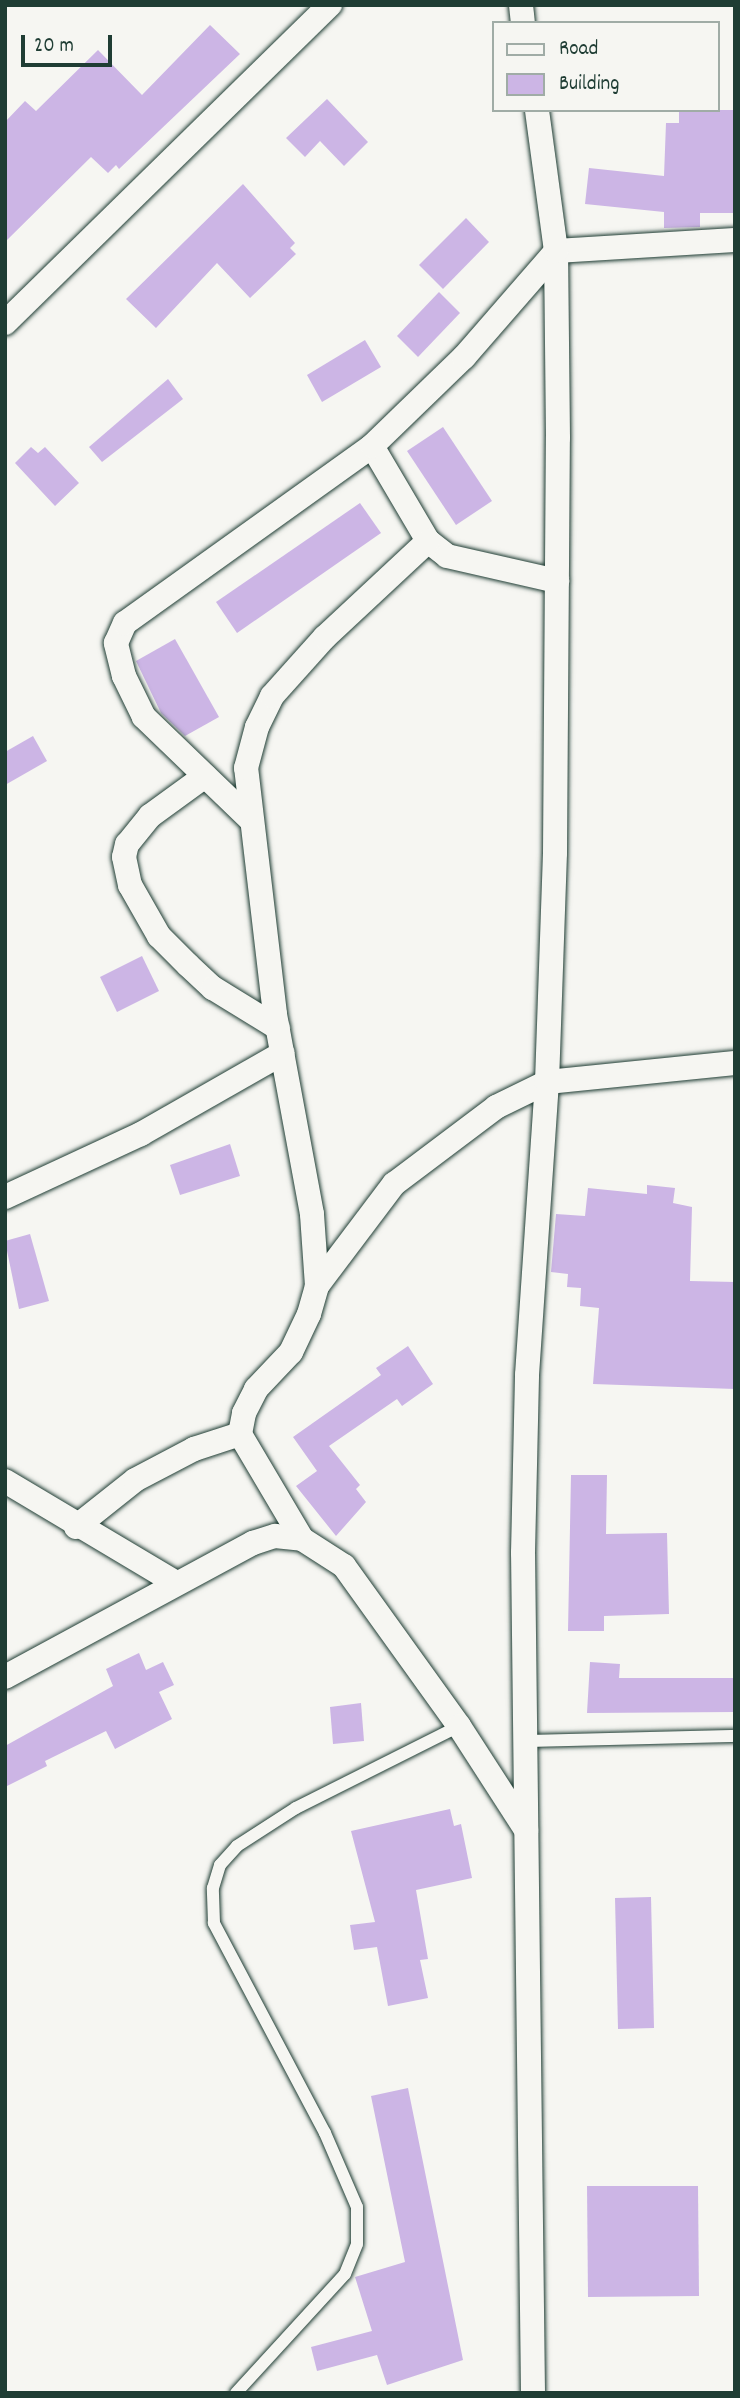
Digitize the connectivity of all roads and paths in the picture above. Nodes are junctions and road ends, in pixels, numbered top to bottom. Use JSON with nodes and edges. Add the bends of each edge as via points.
{"nodes":[{"id":1,"x":330,"y":5,"type":"edge"},
{"id":2,"x":537,"y":112,"type":"edge"},
{"id":3,"x":735,"y":240,"type":"edge"},
{"id":4,"x":556,"y":251,"type":"junction"},
{"id":5,"x":5,"y":323,"type":"edge"},
{"id":6,"x":372,"y":446,"type":"junction"},
{"id":7,"x":429,"y":541,"type":"junction"},
{"id":8,"x":557,"y":582,"type":"junction"},
{"id":9,"x":205,"y":776,"type":"junction"},
{"id":10,"x":251,"y":820,"type":"junction"},
{"id":11,"x":278,"y":1028,"type":"junction"},
{"id":12,"x":284,"y":1054,"type":"junction"},
{"id":13,"x":735,"y":1063,"type":"edge"},
{"id":14,"x":547,"y":1082,"type":"junction"},
{"id":15,"x":5,"y":1197,"type":"edge"},
{"id":16,"x":317,"y":1286,"type":"junction"},
{"id":17,"x":240,"y":1434,"type":"junction"},
{"id":18,"x":5,"y":1481,"type":"edge"},
{"id":19,"x":76,"y":1527,"type":"junction"},
{"id":20,"x":302,"y":1539,"type":"junction"},
{"id":21,"x":176,"y":1583,"type":"junction"},
{"id":22,"x":5,"y":1677,"type":"edge"},
{"id":23,"x":459,"y":1726,"type":"junction"},
{"id":24,"x":735,"y":1736,"type":"edge"},
{"id":25,"x":524,"y":1741,"type":"junction"},
{"id":26,"x":528,"y":1832,"type":"junction"},
{"id":27,"x":236,"y":2393,"type":"edge"},
{"id":28,"x":533,"y":2393,"type":"edge"}],
"edges":[{"from":1,"to":5,"type":"street"},
{"from":2,"to":4,"type":"street"},
{"from":3,"to":4,"type":"street"},
{"from":4,"to":6,"type":"street","via":[[464,357]]},
{"from":4,"to":8,"type":"street"},
{"from":6,"to":7,"type":"street"},
{"from":6,"to":9,"type":"street","via":[[125,623],[116,643],[124,676],[144,717]]},
{"from":7,"to":8,"type":"street","via":[[447,556]]},
{"from":7,"to":10,"type":"street","via":[[325,637],[272,696],[257,727],[246,768]]},
{"from":8,"to":14,"type":"street"},
{"from":9,"to":10,"type":"street"},
{"from":9,"to":11,"type":"street","via":[[150,816],[127,844],[124,857],[130,885],[159,936],[188,965],[214,988]]},
{"from":10,"to":11,"type":"street"},
{"from":11,"to":12,"type":"street"},
{"from":12,"to":15,"type":"street","via":[[141,1134]]},
{"from":12,"to":16,"type":"street","via":[[312,1214]]},
{"from":13,"to":14,"type":"street"},
{"from":14,"to":16,"type":"street","via":[[496,1107],[424,1157],[354,1231]]},
{"from":14,"to":25,"type":"street","via":[[527,1375]]},
{"from":16,"to":17,"type":"street","via":[[290,1352],[256,1389]]},
{"from":17,"to":19,"type":"street","via":[[194,1449],[135,1480]]},
{"from":17,"to":20,"type":"street"},
{"from":18,"to":19,"type":"street"},
{"from":19,"to":21,"type":"street"},
{"from":20,"to":21,"type":"street","via":[[275,1536]]},
{"from":20,"to":23,"type":"street","via":[[344,1566]]},
{"from":21,"to":22,"type":"street"},
{"from":23,"to":26,"type":"street"},
{"from":23,"to":27,"type":"lane","via":[[296,1808],[237,1846],[220,1865],[213,1888],[214,1923],[325,2133],[357,2207],[357,2244],[345,2274]]},
{"from":24,"to":25,"type":"lane"},
{"from":25,"to":26,"type":"street"},
{"from":26,"to":28,"type":"street"}]}
